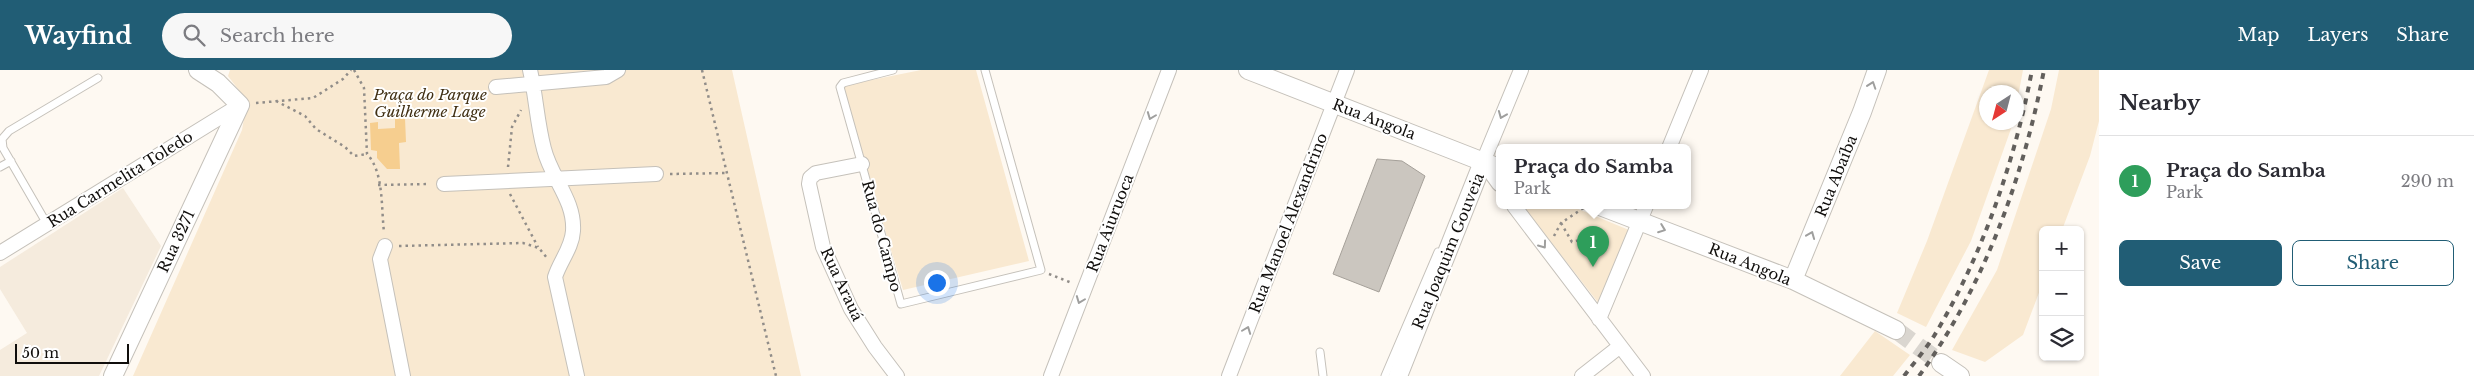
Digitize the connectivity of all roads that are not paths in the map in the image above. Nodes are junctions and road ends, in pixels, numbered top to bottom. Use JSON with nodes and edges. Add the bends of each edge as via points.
{"nodes":[{"id":1,"x":198,"y":70,"type":"edge"},
{"id":2,"x":618,"y":70,"type":"edge"},
{"id":3,"x":892,"y":70,"type":"edge"},
{"id":4,"x":986,"y":70,"type":"edge"},
{"id":5,"x":1169,"y":70,"type":"edge"},
{"id":6,"x":1248,"y":70,"type":"edge"},
{"id":7,"x":1347,"y":70,"type":"edge"},
{"id":8,"x":1521,"y":70,"type":"edge"},
{"id":9,"x":1701,"y":70,"type":"edge"},
{"id":10,"x":1877,"y":70,"type":"edge"},
{"id":11,"x":871,"y":73,"type":"edge"},
{"id":12,"x":531,"y":77,"type":"edge"},
{"id":13,"x":98,"y":78,"type":"dead end"},
{"id":14,"x":496,"y":87,"type":"dead end"},
{"id":15,"x":1334,"y":103,"type":"junction"},
{"id":16,"x":240,"y":105,"type":"junction"},
{"id":17,"x":1498,"y":144,"type":"edge"},
{"id":18,"x":1672,"y":144,"type":"edge"},
{"id":19,"x":1496,"y":149,"type":"edge"},
{"id":20,"x":11,"y":161,"type":"junction"},
{"id":21,"x":862,"y":164,"type":"junction"},
{"id":22,"x":1491,"y":165,"type":"edge"},
{"id":23,"x":0,"y":167,"type":"edge"},
{"id":24,"x":656,"y":174,"type":"road end"},
{"id":25,"x":1496,"y":177,"type":"edge"},
{"id":26,"x":556,"y":180,"type":"junction"},
{"id":27,"x":444,"y":184,"type":"road end"},
{"id":28,"x":1516,"y":209,"type":"edge"},
{"id":29,"x":1618,"y":209,"type":"edge"},
{"id":30,"x":1643,"y":213,"type":"edge"},
{"id":31,"x":47,"y":224,"type":"junction"},
{"id":32,"x":385,"y":246,"type":"road end"},
{"id":33,"x":1438,"y":252,"type":"dead end"},
{"id":34,"x":0,"y":253,"type":"edge"},
{"id":35,"x":1793,"y":280,"type":"junction"},
{"id":36,"x":1599,"y":319,"type":"junction"},
{"id":37,"x":1896,"y":330,"type":"tunnel mouth"},
{"id":38,"x":1619,"y":346,"type":"junction"},
{"id":39,"x":1320,"y":352,"type":"dead end"},
{"id":40,"x":1941,"y":363,"type":"tunnel mouth"},
{"id":41,"x":113,"y":376,"type":"edge"},
{"id":42,"x":403,"y":376,"type":"edge"},
{"id":43,"x":577,"y":376,"type":"edge"},
{"id":44,"x":897,"y":376,"type":"edge"},
{"id":45,"x":1051,"y":376,"type":"edge"},
{"id":46,"x":1229,"y":376,"type":"edge"},
{"id":47,"x":1323,"y":376,"type":"edge"},
{"id":48,"x":1384,"y":376,"type":"edge"},
{"id":49,"x":1398,"y":376,"type":"edge"},
{"id":50,"x":1582,"y":376,"type":"edge"},
{"id":51,"x":1643,"y":376,"type":"edge"},
{"id":52,"x":1960,"y":376,"type":"edge"}],
"edges":[{"from":1,"to":16,"type":"street","via":[[218,83]]},
{"from":2,"to":12,"type":"street","via":[[606,77]]},
{"from":3,"to":11,"type":"lane","name":"Rua do Campo"},
{"from":4,"to":21,"type":"lane","name":"Rua do Campo","via":[[1041,270],[901,304]]},
{"from":5,"to":45,"type":"street","name":"Rua Aiuruoca","one_way":true},
{"from":6,"to":15,"type":"street","name":"Rua Angola"},
{"from":7,"to":15,"type":"street","name":"Rua Manoel Alexandrino"},
{"from":8,"to":17,"type":"street","name":"Rua Joaquim Gouveia","one_way":true},
{"from":9,"to":18,"type":"street"},
{"from":35,"to":10,"type":"street","name":"Rua Abaíba","one_way":true},
{"from":11,"to":21,"type":"lane","name":"Rua do Campo","via":[[842,83],[840,87]]},
{"from":12,"to":14,"type":"street"},
{"from":12,"to":26,"type":"street","via":[[544,150]]},
{"from":13,"to":20,"type":"lane","via":[[9,131],[2,139]]},
{"from":15,"to":22,"type":"street","name":"Rua Angola"},
{"from":46,"to":15,"type":"street","name":"Rua Manoel Alexandrino","one_way":true},
{"from":16,"to":31,"type":"street","name":"Rua Carmelita Toledo"},
{"from":16,"to":41,"type":"street","name":"Rua 3271"},
{"from":19,"to":22,"type":"street","name":"Rua Joaquim Gouveia","one_way":true},
{"from":20,"to":23,"type":"lane"},
{"from":20,"to":31,"type":"lane"},
{"from":21,"to":44,"type":"street","name":"Rua Arauá","via":[[816,173],[809,184],[823,247],[851,309]]},
{"from":22,"to":25,"type":"street"},
{"from":22,"to":49,"type":"street","name":"Rua Joaquim Gouveia"},
{"from":24,"to":26,"type":"street"},
{"from":26,"to":27,"type":"street"},
{"from":26,"to":43,"type":"street","via":[[572,212],[573,232],[569,249],[555,277]]},
{"from":28,"to":36,"type":"street","one_way":true},
{"from":29,"to":30,"type":"street","name":"Rua Angola"},
{"from":30,"to":35,"type":"street","name":"Rua Angola","one_way":true},
{"from":30,"to":36,"type":"street"},
{"from":31,"to":34,"type":"street","name":"Rua Carmelita Toledo"},
{"from":32,"to":42,"type":"street","via":[[380,259]]},
{"from":33,"to":48,"type":"lane"},
{"from":35,"to":37,"type":"street","name":"Rua Angola"},
{"from":36,"to":38,"type":"street"},
{"from":38,"to":50,"type":"street"},
{"from":38,"to":51,"type":"street"},
{"from":39,"to":47,"type":"lane"},
{"from":40,"to":52,"type":"street"}]}
